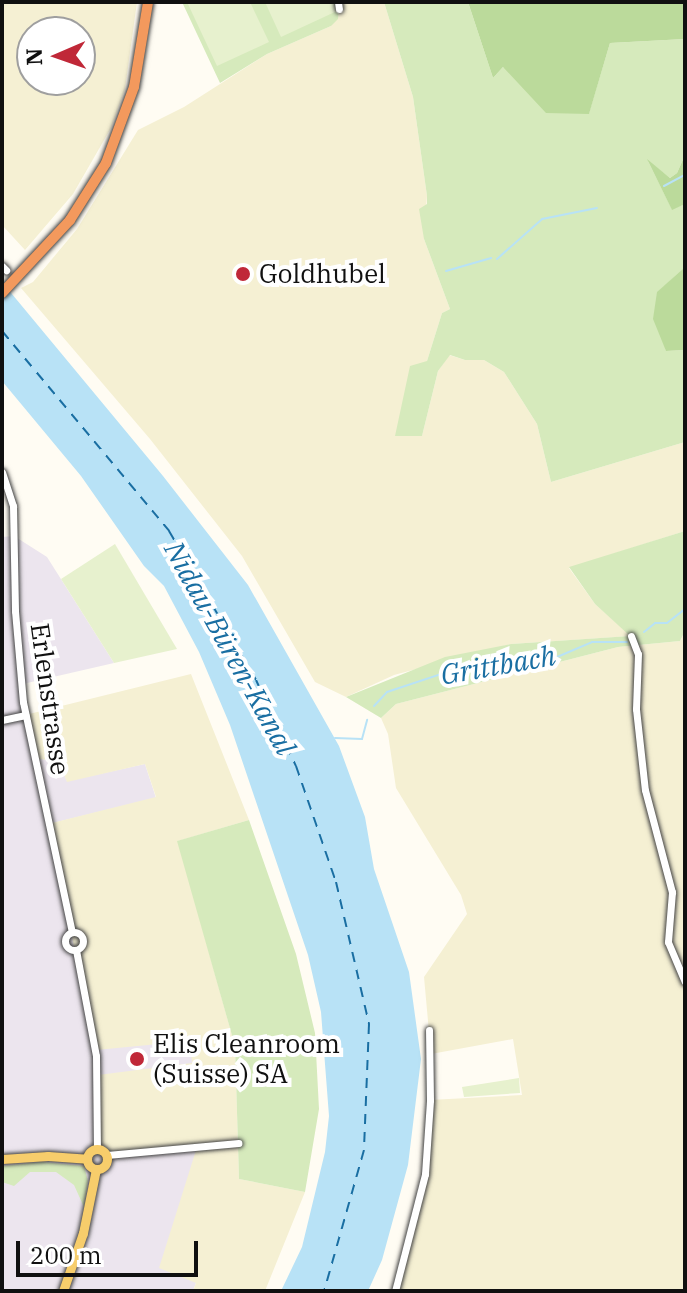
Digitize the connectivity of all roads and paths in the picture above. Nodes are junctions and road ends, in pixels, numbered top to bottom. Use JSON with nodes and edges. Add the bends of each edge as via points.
{"nodes":[{"id":1,"x":148,"y":2,"type":"edge"},
{"id":2,"x":2,"y":293,"type":"edge"},
{"id":3,"x":2,"y":472,"type":"edge"},
{"id":4,"x":634,"y":641,"type":"dead end"},
{"id":5,"x":25,"y":715,"type":"junction"},
{"id":6,"x":2,"y":720,"type":"edge"},
{"id":7,"x":72,"y":932,"type":"junction"},
{"id":8,"x":76,"y":950,"type":"junction"},
{"id":9,"x":685,"y":982,"type":"edge"},
{"id":10,"x":429,"y":1030,"type":"dead end"},
{"id":11,"x":238,"y":1143,"type":"dead end"},
{"id":12,"x":97,"y":1149,"type":"junction"},
{"id":13,"x":107,"y":1155,"type":"junction"},
{"id":14,"x":2,"y":1159,"type":"edge"},
{"id":15,"x":87,"y":1159,"type":"junction"},
{"id":16,"x":96,"y":1169,"type":"junction"},
{"id":17,"x":63,"y":1291,"type":"edge"},
{"id":18,"x":395,"y":1291,"type":"edge"}],
"edges":[{"from":1,"to":2,"type":"highway","via":[[134,87],[112,149],[70,220]]},
{"from":3,"to":5,"type":"street","name":"Erlenstrasse","via":[[13,506]]},
{"from":4,"to":9,"type":"street","via":[[645,790],[670,878],[668,942]]},
{"from":5,"to":6,"type":"street"},
{"from":5,"to":7,"type":"street","name":"Erlenstrasse"},
{"from":7,"to":8,"type":"street","via":[[65,942]]},
{"from":7,"to":8,"type":"street","via":[[83,939]]},
{"from":8,"to":12,"type":"street","via":[[96,1056]]},
{"from":10,"to":18,"type":"street","via":[[425,1174]]},
{"from":11,"to":13,"type":"street"},
{"from":12,"to":13,"type":"main road"},
{"from":12,"to":15,"type":"main road"},
{"from":13,"to":16,"type":"main road","via":[[105,1165]]},
{"from":14,"to":15,"type":"main road"},
{"from":15,"to":16,"type":"main road"},
{"from":16,"to":17,"type":"main road","via":[[83,1233]]}]}
